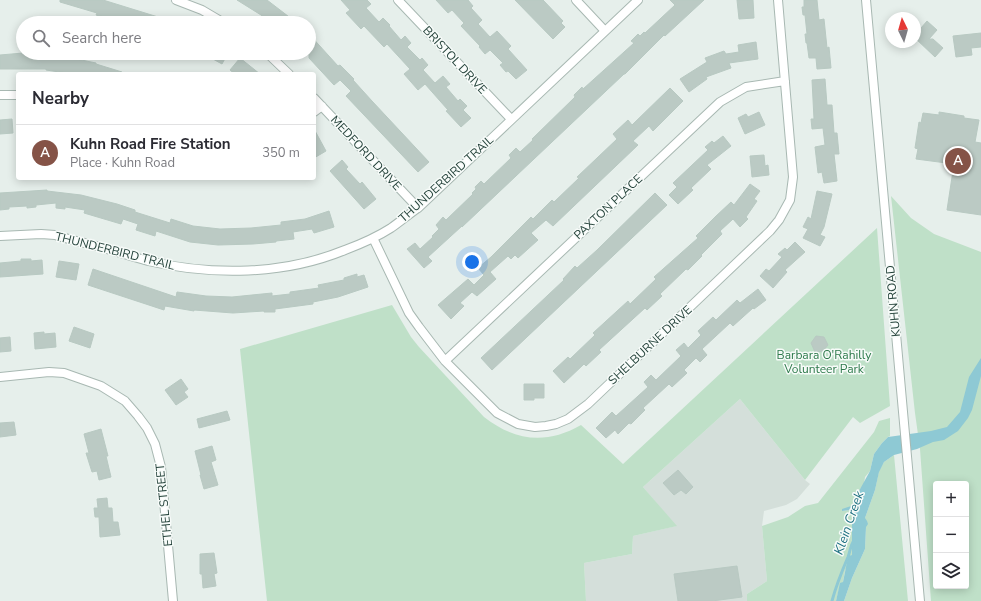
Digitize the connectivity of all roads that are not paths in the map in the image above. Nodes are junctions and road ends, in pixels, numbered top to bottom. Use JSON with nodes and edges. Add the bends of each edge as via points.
{"nodes":[{"id":1,"x":176,"y":0,"type":"edge"},
{"id":2,"x":398,"y":0,"type":"edge"},
{"id":3,"x":576,"y":0,"type":"edge"},
{"id":4,"x":638,"y":0,"type":"edge"},
{"id":5,"x":778,"y":0,"type":"edge"},
{"id":6,"x":866,"y":0,"type":"edge"},
{"id":7,"x":212,"y":16,"type":"edge"},
{"id":8,"x":605,"y":30,"type":"junction"},
{"id":9,"x":275,"y":60,"type":"edge"},
{"id":10,"x":287,"y":72,"type":"edge"},
{"id":11,"x":785,"y":81,"type":"junction"},
{"id":12,"x":0,"y":95,"type":"edge"},
{"id":13,"x":16,"y":95,"type":"edge"},
{"id":14,"x":316,"y":100,"type":"edge"},
{"id":15,"x":322,"y":106,"type":"junction"},
{"id":16,"x":316,"y":110,"type":"edge"},
{"id":17,"x":511,"y":119,"type":"junction"},
{"id":18,"x":418,"y":208,"type":"junction"},
{"id":19,"x":0,"y":236,"type":"edge"},
{"id":20,"x":372,"y":238,"type":"junction"},
{"id":21,"x":445,"y":361,"type":"junction"},
{"id":22,"x":0,"y":376,"type":"edge"},
{"id":23,"x":173,"y":601,"type":"edge"},
{"id":24,"x":920,"y":601,"type":"edge"}],
"edges":[{"from":1,"to":7,"type":"street"},
{"from":2,"to":17,"type":"street","name":"BRISTOL DRIVE"},
{"from":3,"to":8,"type":"street"},
{"from":4,"to":8,"type":"street","name":"THUNDERBIRD TRAIL"},
{"from":5,"to":11,"type":"street","name":"SHELBURNE DRIVE"},
{"from":6,"to":24,"type":"street","name":"KUHN ROAD"},
{"from":8,"to":17,"type":"street","name":"THUNDERBIRD TRAIL"},
{"from":9,"to":10,"type":"street"},
{"from":11,"to":21,"type":"street","name":"PAXTON PLACE","via":[[746,87],[720,102]]},
{"from":11,"to":21,"type":"street","name":"SHELBURNE DRIVE","via":[[793,177],[790,200],[779,220],[577,413],[568,419],[546,426],[518,424],[497,413]]},
{"from":12,"to":13,"type":"street"},
{"from":14,"to":15,"type":"street","name":"MEDFORD DRIVE"},
{"from":15,"to":16,"type":"street"},
{"from":15,"to":18,"type":"street","name":"MEDFORD DRIVE"},
{"from":17,"to":18,"type":"street","name":"THUNDERBIRD TRAIL"},
{"from":18,"to":20,"type":"street","name":"THUNDERBIRD TRAIL","via":[[391,228]]},
{"from":19,"to":20,"type":"street","name":"THUNDERBIRD TRAIL","via":[[55,235],[149,261],[226,271],[303,264],[336,254]]},
{"from":20,"to":21,"type":"street","name":"SHELBURNE DRIVE","via":[[409,312]]},
{"from":22,"to":23,"type":"street","name":"ETHEL STREET","via":[[64,373],[101,386],[125,401],[138,416],[155,444],[161,467]]}]}
